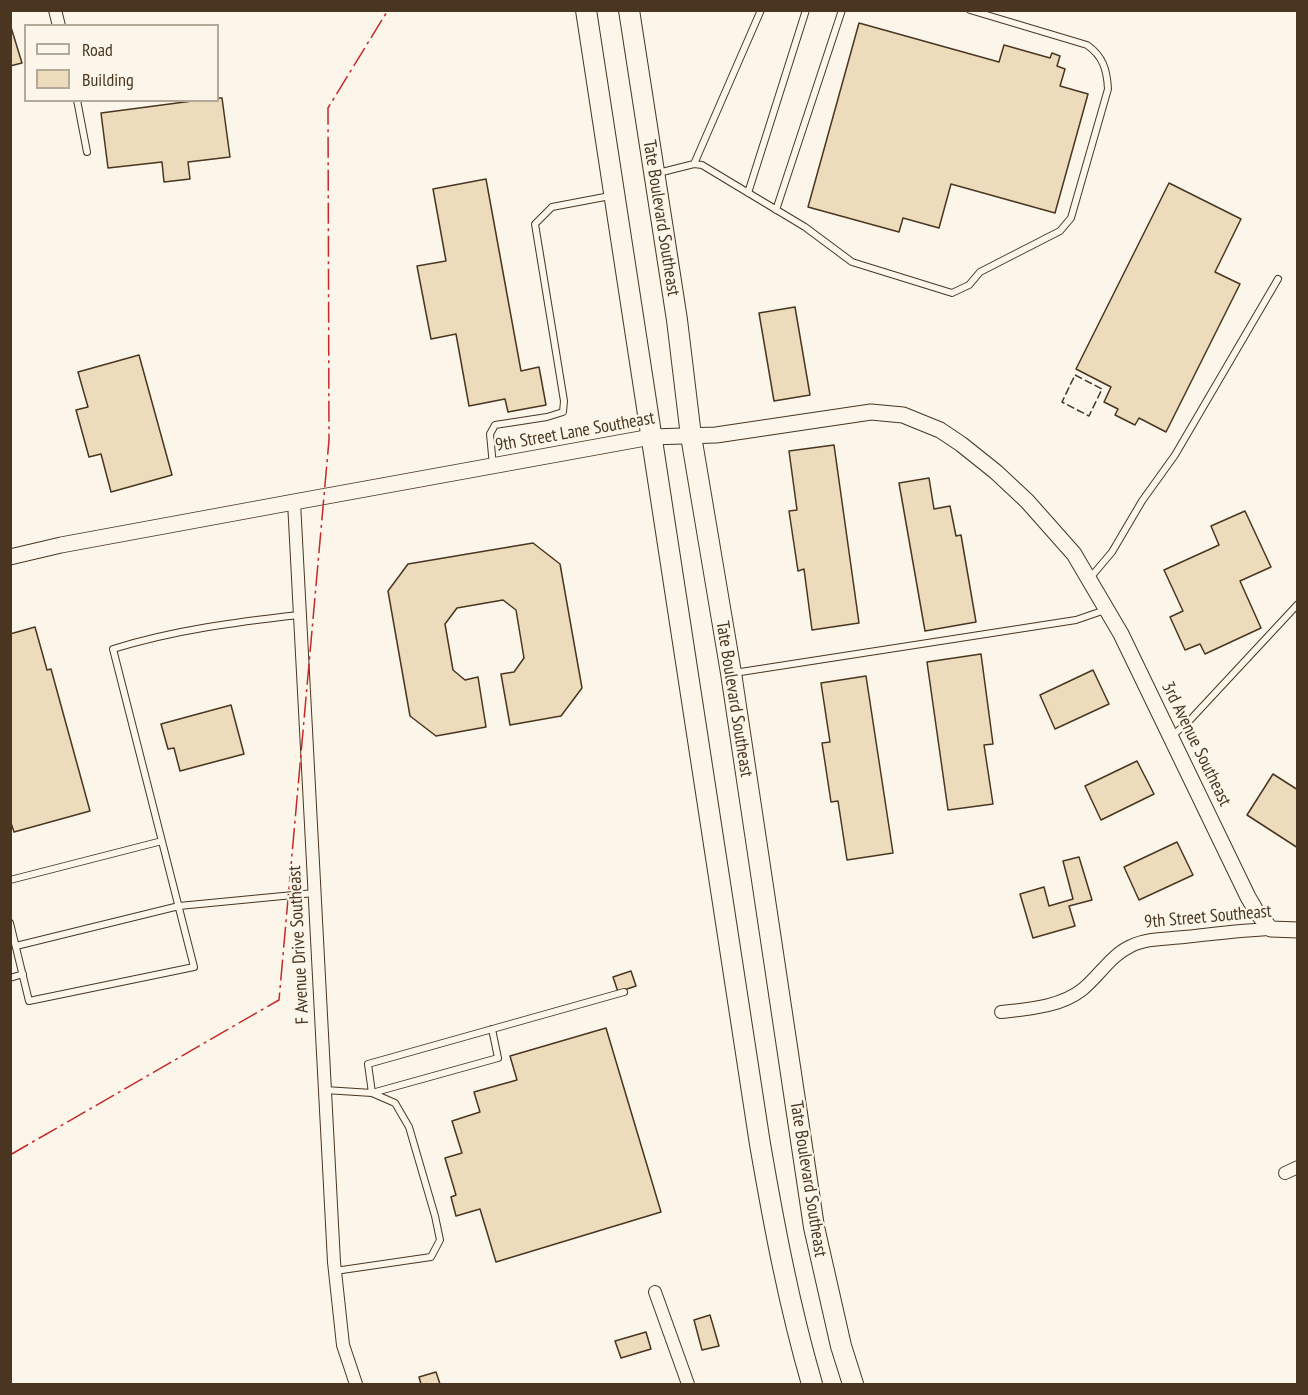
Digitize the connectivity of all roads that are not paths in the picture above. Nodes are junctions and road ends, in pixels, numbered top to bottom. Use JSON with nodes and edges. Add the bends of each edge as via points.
{"nodes":[{"id":1,"x":586,"y":10,"type":"edge"},
{"id":2,"x":629,"y":10,"type":"edge"},
{"id":3,"x":761,"y":10,"type":"edge"},
{"id":4,"x":806,"y":10,"type":"edge"},
{"id":5,"x":842,"y":10,"type":"edge"},
{"id":6,"x":970,"y":10,"type":"edge"},
{"id":7,"x":77,"y":102,"type":"edge"},
{"id":8,"x":87,"y":152,"type":"dead end"},
{"id":9,"x":694,"y":164,"type":"junction"},
{"id":10,"x":654,"y":174,"type":"junction"},
{"id":11,"x":748,"y":192,"type":"junction"},
{"id":12,"x":614,"y":195,"type":"junction"},
{"id":13,"x":776,"y":210,"type":"junction"},
{"id":14,"x":1278,"y":279,"type":"dead end"},
{"id":15,"x":691,"y":436,"type":"junction"},
{"id":16,"x":651,"y":437,"type":"junction"},
{"id":17,"x":493,"y":466,"type":"junction"},
{"id":18,"x":294,"y":502,"type":"junction"},
{"id":19,"x":10,"y":557,"type":"edge"},
{"id":20,"x":1089,"y":577,"type":"junction"},
{"id":21,"x":1298,"y":604,"type":"edge"},
{"id":22,"x":1107,"y":610,"type":"junction"},
{"id":23,"x":299,"y":615,"type":"junction"},
{"id":24,"x":730,"y":673,"type":"junction"},
{"id":25,"x":1170,"y":737,"type":"junction"},
{"id":26,"x":162,"y":841,"type":"junction"},
{"id":27,"x":10,"y":880,"type":"edge"},
{"id":28,"x":314,"y":893,"type":"junction"},
{"id":29,"x":179,"y":906,"type":"junction"},
{"id":30,"x":11,"y":925,"type":"edge"},
{"id":31,"x":1271,"y":929,"type":"junction"},
{"id":32,"x":1298,"y":930,"type":"edge"},
{"id":33,"x":16,"y":946,"type":"junction"},
{"id":34,"x":23,"y":974,"type":"junction"},
{"id":35,"x":10,"y":978,"type":"edge"},
{"id":36,"x":624,"y":992,"type":"dead end"},
{"id":37,"x":1001,"y":1012,"type":"dead end"},
{"id":38,"x":492,"y":1029,"type":"junction"},
{"id":39,"x":325,"y":1090,"type":"junction"},
{"id":40,"x":372,"y":1093,"type":"junction"},
{"id":41,"x":1298,"y":1167,"type":"edge"},
{"id":42,"x":1285,"y":1173,"type":"dead end"},
{"id":43,"x":335,"y":1271,"type":"junction"},
{"id":44,"x":655,"y":1292,"type":"dead end"},
{"id":45,"x":356,"y":1384,"type":"edge"},
{"id":46,"x":688,"y":1384,"type":"edge"},
{"id":47,"x":812,"y":1384,"type":"edge"},
{"id":48,"x":853,"y":1384,"type":"edge"}],
"edges":[{"from":1,"to":12,"type":"main road"},
{"from":2,"to":10,"type":"main road","name":"Tate Boulevard Southeast"},
{"from":3,"to":9,"type":"lane"},
{"from":4,"to":11,"type":"lane"},
{"from":5,"to":13,"type":"lane"},
{"from":6,"to":13,"type":"lane","via":[[1087,45],[1104,64],[1108,89],[1100,122],[1071,218],[1060,231],[980,272],[969,285],[952,293],[852,262]]},
{"from":7,"to":8,"type":"lane"},
{"from":9,"to":10,"type":"lane"},
{"from":9,"to":11,"type":"lane"},
{"from":10,"to":15,"type":"main road","name":"Tate Boulevard Southeast"},
{"from":11,"to":13,"type":"lane"},
{"from":12,"to":16,"type":"main road"},
{"from":12,"to":17,"type":"lane","via":[[552,207],[535,224],[563,412],[495,425],[490,434]]},
{"from":14,"to":20,"type":"lane","via":[[1175,455],[1112,552]]},
{"from":15,"to":16,"type":"street","name":"9th Street Lane Southeast"},
{"from":15,"to":20,"type":"street","name":"9th Street Lane Southeast","via":[[871,412],[919,420],[961,444],[1000,476],[1047,521]]},
{"from":15,"to":24,"type":"main road","name":"Tate Boulevard Southeast"},
{"from":16,"to":17,"type":"street","name":"9th Street Lane Southeast"},
{"from":16,"to":47,"type":"main road","via":[[773,1223]]},
{"from":17,"to":18,"type":"street","name":"9th Street Lane Southeast"},
{"from":18,"to":19,"type":"street","name":"9th Street Lane Southeast"},
{"from":18,"to":23,"type":"street","name":"F Avenue Drive Southeast"},
{"from":20,"to":22,"type":"street","name":"3rd Avenue Southeast"},
{"from":21,"to":25,"type":"lane"},
{"from":22,"to":24,"type":"lane","via":[[1076,620]]},
{"from":22,"to":25,"type":"street","name":"3rd Avenue Southeast"},
{"from":23,"to":26,"type":"lane","via":[[234,622],[144,639],[113,649]]},
{"from":23,"to":28,"type":"street","name":"F Avenue Drive Southeast"},
{"from":24,"to":48,"type":"main road","name":"Tate Boulevard Southeast","via":[[814,1227]]},
{"from":25,"to":31,"type":"street","name":"3rd Avenue Southeast","via":[[1248,897]]},
{"from":26,"to":27,"type":"lane"},
{"from":26,"to":29,"type":"lane"},
{"from":28,"to":29,"type":"lane"},
{"from":28,"to":39,"type":"street","name":"F Avenue Drive Southeast"},
{"from":29,"to":33,"type":"lane"},
{"from":29,"to":34,"type":"lane","via":[[194,967],[29,1001]]},
{"from":30,"to":33,"type":"lane"},
{"from":31,"to":32,"type":"street","name":"9th Street Southeast"},
{"from":31,"to":37,"type":"street","name":"9th Street Southeast","via":[[1143,941],[1123,950],[1071,996],[1032,1009]]},
{"from":33,"to":34,"type":"lane"},
{"from":34,"to":35,"type":"lane"},
{"from":36,"to":38,"type":"lane"},
{"from":38,"to":40,"type":"lane","via":[[368,1064]]},
{"from":38,"to":40,"type":"lane","via":[[498,1058]]},
{"from":39,"to":40,"type":"lane"},
{"from":39,"to":43,"type":"street","name":"F Avenue Drive Southeast"},
{"from":40,"to":43,"type":"lane","via":[[395,1103],[408,1127],[440,1240],[430,1257]]},
{"from":41,"to":42,"type":"street"},
{"from":43,"to":45,"type":"street","name":"F Avenue Drive Southeast","via":[[343,1345]]},
{"from":44,"to":46,"type":"street"}]}
